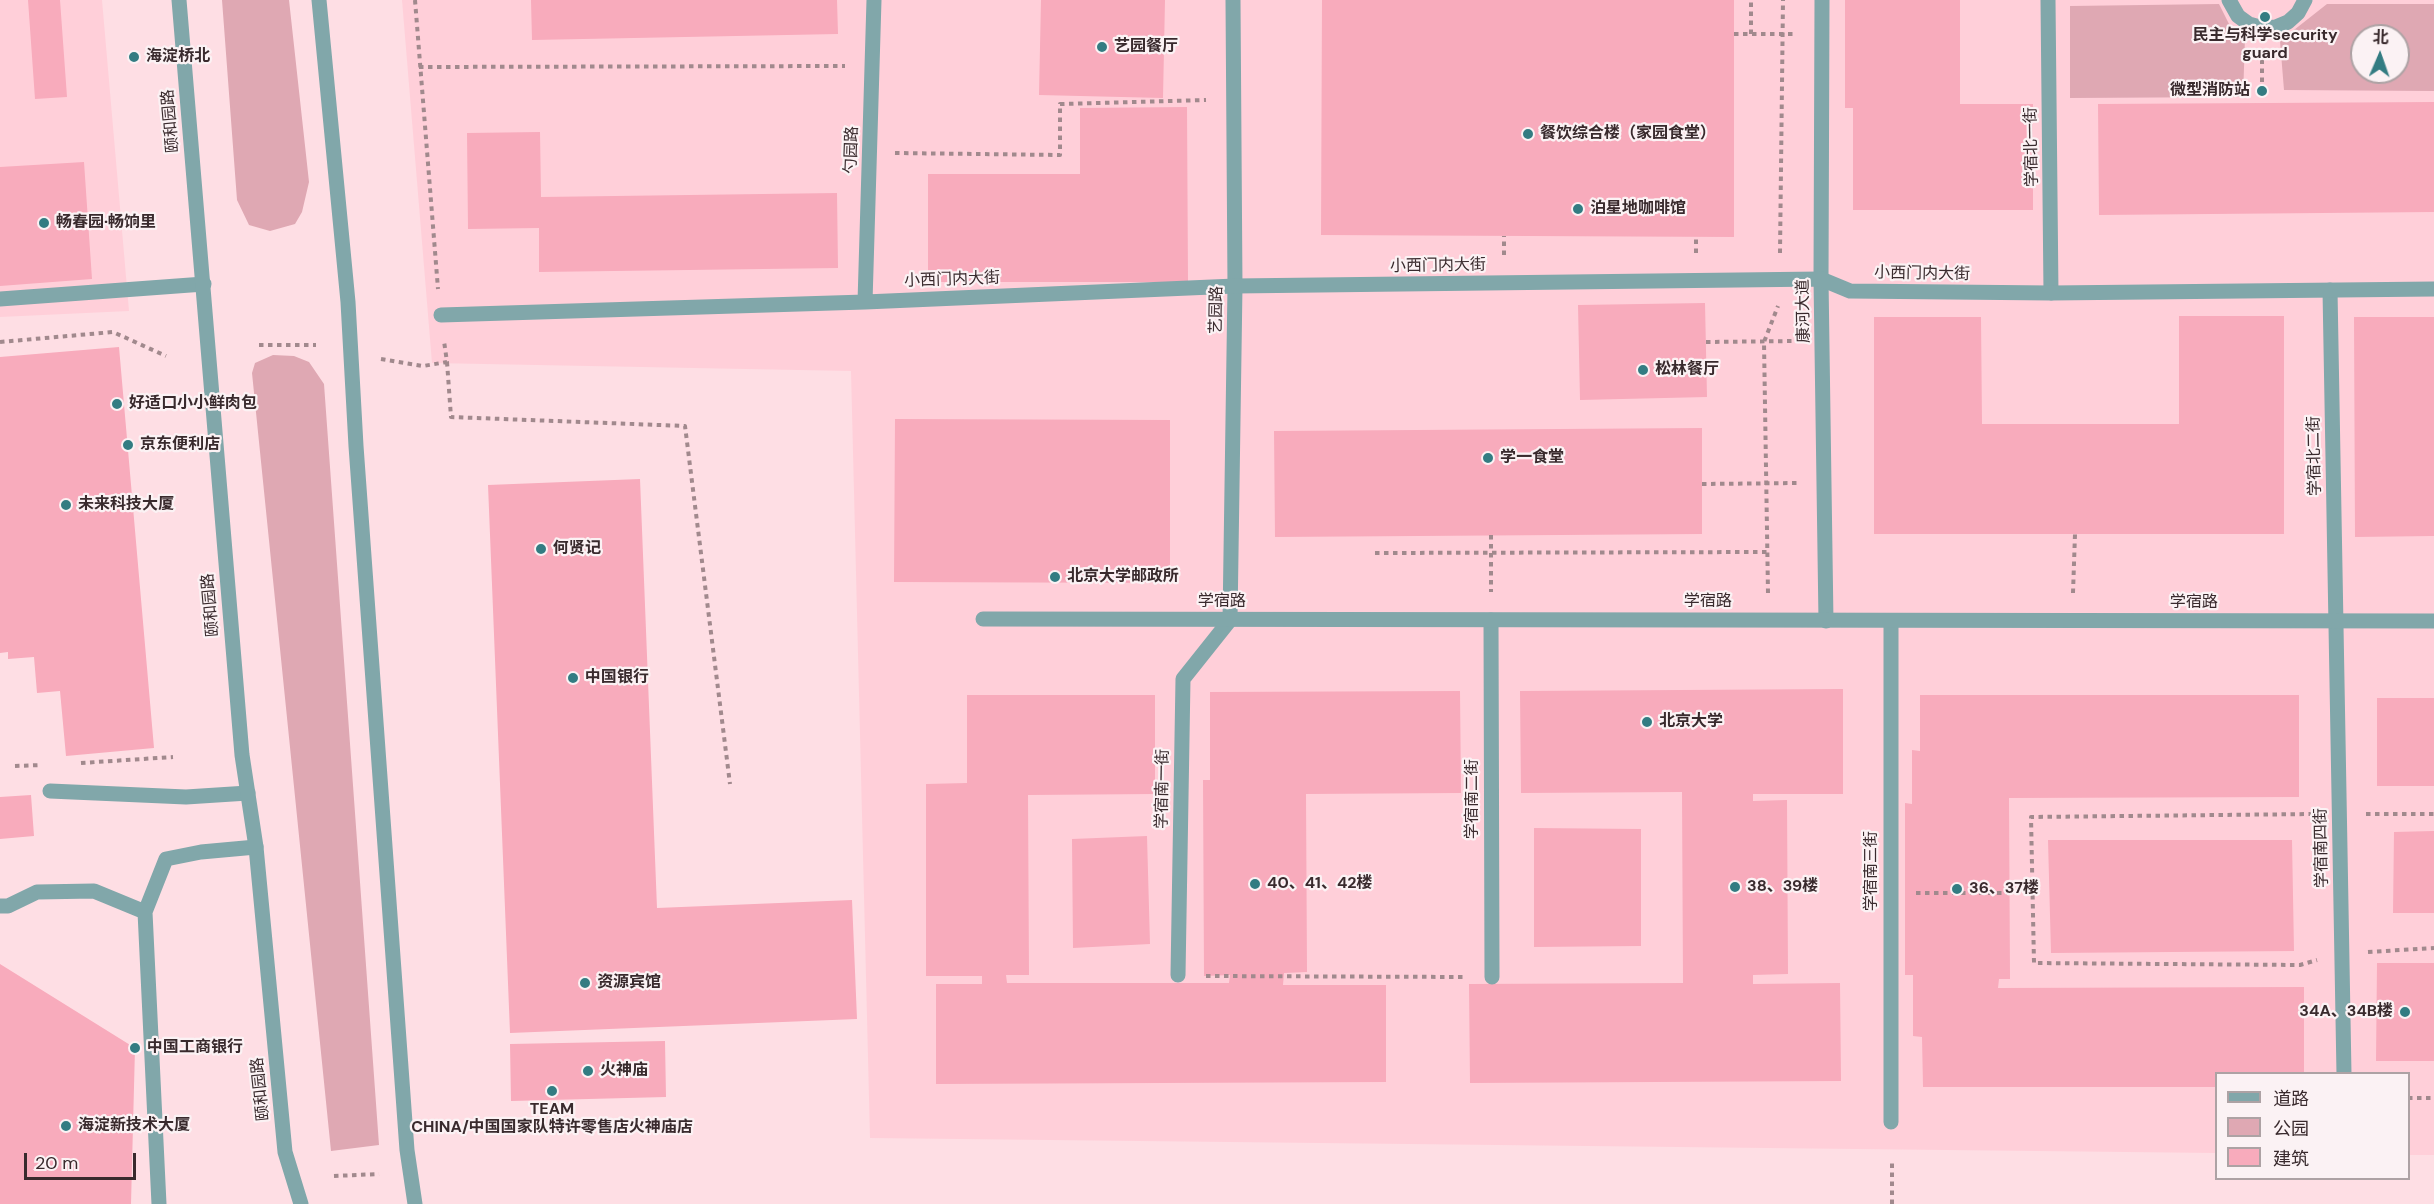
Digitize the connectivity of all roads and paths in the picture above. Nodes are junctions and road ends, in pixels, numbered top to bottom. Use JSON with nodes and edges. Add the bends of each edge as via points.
{"nodes":[{"id":1,"x":179,"y":0,"type":"edge"},
{"id":2,"x":319,"y":0,"type":"edge"},
{"id":3,"x":415,"y":0,"type":"edge"},
{"id":4,"x":874,"y":0,"type":"edge"},
{"id":5,"x":1233,"y":0,"type":"edge"},
{"id":6,"x":1751,"y":0,"type":"edge"},
{"id":7,"x":1782,"y":0,"type":"edge"},
{"id":8,"x":1822,"y":0,"type":"edge"},
{"id":9,"x":2048,"y":0,"type":"edge"},
{"id":10,"x":2229,"y":0,"type":"edge"},
{"id":11,"x":2305,"y":0,"type":"edge"},
{"id":12,"x":1734,"y":34,"type":"dead end"},
{"id":13,"x":1751,"y":34,"type":"junction"},
{"id":14,"x":1782,"y":34,"type":"junction"},
{"id":15,"x":873,"y":66,"type":"junction"},
{"id":16,"x":419,"y":68,"type":"junction"},
{"id":17,"x":1234,"y":99,"type":"junction"},
{"id":18,"x":870,"y":152,"type":"junction"},
{"id":19,"x":1779,"y":259,"type":"dead end"},
{"id":20,"x":1821,"y":279,"type":"junction"},
{"id":21,"x":1788,"y":280,"type":"junction"},
{"id":22,"x":204,"y":284,"type":"junction"},
{"id":23,"x":1235,"y":286,"type":"junction"},
{"id":24,"x":2434,"y":289,"type":"edge"},
{"id":25,"x":2330,"y":290,"type":"junction"},
{"id":26,"x":2051,"y":293,"type":"junction"},
{"id":27,"x":0,"y":299,"type":"edge"},
{"id":28,"x":865,"y":302,"type":"junction"},
{"id":29,"x":441,"y":315,"type":"junction"},
{"id":30,"x":1822,"y":341,"type":"junction"},
{"id":31,"x":0,"y":342,"type":"edge"},
{"id":32,"x":1706,"y":342,"type":"dead end"},
{"id":33,"x":1764,"y":342,"type":"junction"},
{"id":34,"x":259,"y":345,"type":"dead end"},
{"id":35,"x":316,"y":345,"type":"dead end"},
{"id":36,"x":166,"y":356,"type":"dead end"},
{"id":37,"x":381,"y":359,"type":"dead end"},
{"id":38,"x":447,"y":362,"type":"junction"},
{"id":39,"x":1765,"y":483,"type":"junction"},
{"id":40,"x":1824,"y":483,"type":"junction"},
{"id":41,"x":1702,"y":484,"type":"dead end"},
{"id":42,"x":2075,"y":534,"type":"dead end"},
{"id":43,"x":1491,"y":535,"type":"dead end"},
{"id":44,"x":1767,"y":552,"type":"junction"},
{"id":45,"x":1490,"y":553,"type":"junction"},
{"id":46,"x":1375,"y":554,"type":"dead end"},
{"id":47,"x":1490,"y":565,"type":"dead end"},
{"id":48,"x":983,"y":620,"type":"dead end"},
{"id":49,"x":1230,"y":620,"type":"junction"},
{"id":50,"x":1491,"y":620,"type":"junction"},
{"id":51,"x":1769,"y":621,"type":"junction"},
{"id":52,"x":1826,"y":621,"type":"junction"},
{"id":53,"x":1891,"y":621,"type":"junction"},
{"id":54,"x":2072,"y":621,"type":"junction"},
{"id":55,"x":2434,"y":621,"type":"edge"},
{"id":56,"x":2336,"y":622,"type":"junction"},
{"id":57,"x":173,"y":757,"type":"dead end"},
{"id":58,"x":72,"y":763,"type":"dead end"},
{"id":59,"x":49,"y":764,"type":"dead end"},
{"id":60,"x":15,"y":766,"type":"dead end"},
{"id":61,"x":730,"y":784,"type":"dead end"},
{"id":62,"x":50,"y":791,"type":"dead end"},
{"id":63,"x":248,"y":793,"type":"junction"},
{"id":64,"x":2340,"y":814,"type":"junction"},
{"id":65,"x":2434,"y":814,"type":"edge"},
{"id":66,"x":256,"y":847,"type":"junction"},
{"id":67,"x":1890,"y":893,"type":"junction"},
{"id":68,"x":2033,"y":893,"type":"junction"},
{"id":69,"x":0,"y":906,"type":"edge"},
{"id":70,"x":145,"y":912,"type":"junction"},
{"id":71,"x":2434,"y":948,"type":"edge"},
{"id":72,"x":2342,"y":953,"type":"junction"},
{"id":73,"x":1178,"y":975,"type":"joint"},
{"id":74,"x":1492,"y":977,"type":"joint"},
{"id":75,"x":2344,"y":1072,"type":"edge"},
{"id":76,"x":2410,"y":1098,"type":"edge"},
{"id":77,"x":2434,"y":1098,"type":"edge"},
{"id":78,"x":1891,"y":1122,"type":"dead end"},
{"id":79,"x":1892,"y":1163,"type":"dead end"},
{"id":80,"x":379,"y":1174,"type":"dead end"},
{"id":81,"x":334,"y":1176,"type":"dead end"},
{"id":82,"x":159,"y":1204,"type":"edge"},
{"id":83,"x":302,"y":1204,"type":"edge"},
{"id":84,"x":415,"y":1204,"type":"edge"},
{"id":85,"x":1892,"y":1204,"type":"edge"}],
"edges":[{"from":1,"to":22,"type":"street","name":"颐和园路"},
{"from":2,"to":84,"type":"street","via":[[348,302],[404,1102]]},
{"from":3,"to":16,"type":"path"},
{"from":4,"to":15,"type":"street","name":"勺园路"},
{"from":5,"to":17,"type":"street","name":"艺园路"},
{"from":6,"to":13,"type":"path"},
{"from":7,"to":14,"type":"path"},
{"from":8,"to":20,"type":"street","name":"康河大道"},
{"from":9,"to":26,"type":"street","name":"学宿北一街"},
{"from":10,"to":11,"type":"street","via":[[2238,16],[2263,28],[2288,22]]},
{"from":12,"to":13,"type":"path"},
{"from":13,"to":14,"type":"path"},
{"from":14,"to":19,"type":"path"},
{"from":15,"to":16,"type":"path"},
{"from":15,"to":18,"type":"street","name":"勺园路"},
{"from":16,"to":29,"type":"path"},
{"from":17,"to":18,"type":"path","via":[[1060,104],[1060,155]]},
{"from":17,"to":23,"type":"street","name":"艺园路"},
{"from":18,"to":28,"type":"street","name":"勺园路"},
{"from":20,"to":21,"type":"street","name":"小西门内大街"},
{"from":20,"to":26,"type":"street","name":"小西门内大街","via":[[1850,291]]},
{"from":20,"to":30,"type":"street","name":"康河大道"},
{"from":21,"to":23,"type":"street","name":"小西门内大街"},
{"from":21,"to":33,"type":"path"},
{"from":22,"to":27,"type":"street"},
{"from":22,"to":63,"type":"street","name":"颐和园路"},
{"from":23,"to":28,"type":"street","name":"小西门内大街"},
{"from":23,"to":49,"type":"street","name":"艺园路"},
{"from":24,"to":25,"type":"street","name":"小西门内大街"},
{"from":25,"to":26,"type":"street","name":"小西门内大街"},
{"from":25,"to":56,"type":"street","name":"学宿北二街"},
{"from":28,"to":29,"type":"street","name":"小西门内大街"},
{"from":29,"to":38,"type":"path"},
{"from":30,"to":33,"type":"path"},
{"from":30,"to":40,"type":"street","name":"康河大道"},
{"from":31,"to":36,"type":"path","via":[[113,332]]},
{"from":32,"to":33,"type":"path"},
{"from":33,"to":39,"type":"path"},
{"from":34,"to":35,"type":"path"},
{"from":37,"to":38,"type":"path","via":[[423,366]]},
{"from":38,"to":61,"type":"path","via":[[452,417],[685,426]]},
{"from":39,"to":40,"type":"path"},
{"from":39,"to":41,"type":"path"},
{"from":39,"to":44,"type":"path"},
{"from":40,"to":52,"type":"street","name":"康河大道"},
{"from":42,"to":54,"type":"path"},
{"from":43,"to":45,"type":"path"},
{"from":44,"to":45,"type":"path"},
{"from":44,"to":51,"type":"path"},
{"from":45,"to":46,"type":"path"},
{"from":45,"to":47,"type":"path"},
{"from":48,"to":49,"type":"street","name":"学宿路"},
{"from":49,"to":50,"type":"street","name":"学宿路"},
{"from":49,"to":73,"type":"street","name":"学宿南一街","via":[[1183,679]]},
{"from":50,"to":51,"type":"street","name":"学宿路"},
{"from":50,"to":74,"type":"street","name":"学宿南二街"},
{"from":51,"to":52,"type":"street","name":"学宿路"},
{"from":52,"to":53,"type":"street","name":"学宿路"},
{"from":53,"to":54,"type":"street","name":"学宿路"},
{"from":53,"to":67,"type":"street","name":"学宿南三街"},
{"from":54,"to":56,"type":"street","name":"学宿路"},
{"from":55,"to":56,"type":"street","name":"学宿路"},
{"from":56,"to":64,"type":"street","name":"学宿南四街"},
{"from":57,"to":58,"type":"path"},
{"from":59,"to":60,"type":"path"},
{"from":62,"to":63,"type":"street","via":[[186,797]]},
{"from":63,"to":66,"type":"street","name":"颐和园路"},
{"from":64,"to":65,"type":"path"},
{"from":64,"to":68,"type":"path","via":[[2031,817]]},
{"from":64,"to":72,"type":"street","name":"学宿南四街"},
{"from":66,"to":70,"type":"street","via":[[166,859]]},
{"from":66,"to":83,"type":"street","name":"颐和园路","via":[[285,1152]]},
{"from":67,"to":68,"type":"path"},
{"from":67,"to":78,"type":"street","name":"学宿南三街"},
{"from":68,"to":72,"type":"path","via":[[2034,963],[2300,965]]},
{"from":69,"to":70,"type":"street","via":[[38,892],[94,891]]},
{"from":70,"to":82,"type":"street"},
{"from":71,"to":72,"type":"path"},
{"from":72,"to":75,"type":"street","name":"学宿南四街"},
{"from":73,"to":74,"type":"path"},
{"from":76,"to":77,"type":"path"},
{"from":79,"to":85,"type":"path"},
{"from":80,"to":81,"type":"path"}]}
